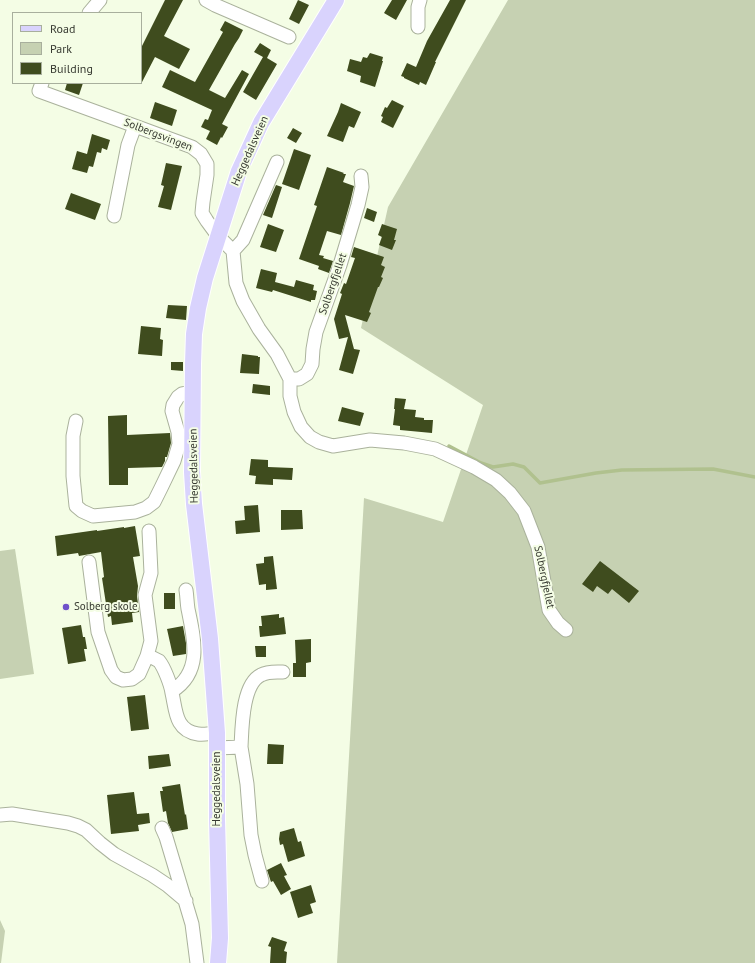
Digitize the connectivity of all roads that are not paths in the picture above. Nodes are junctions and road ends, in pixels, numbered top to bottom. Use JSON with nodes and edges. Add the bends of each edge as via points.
{"nodes":[{"id":1,"x":100,"y":0,"type":"edge"},
{"id":2,"x":336,"y":0,"type":"edge"},
{"id":3,"x":420,"y":0,"type":"edge"},
{"id":4,"x":201,"y":2,"type":"edge"},
{"id":5,"x":90,"y":12,"type":"edge"},
{"id":6,"x":418,"y":27,"type":"dead end"},
{"id":7,"x":289,"y":37,"type":"dead end"},
{"id":8,"x":42,"y":84,"type":"edge"},
{"id":9,"x":135,"y":126,"type":"junction"},
{"id":10,"x":277,"y":162,"type":"dead end"},
{"id":11,"x":361,"y":176,"type":"dead end"},
{"id":12,"x":114,"y":216,"type":"dead end"},
{"id":13,"x":218,"y":236,"type":"junction"},
{"id":14,"x":233,"y":251,"type":"junction"},
{"id":15,"x":290,"y":379,"type":"junction"},
{"id":16,"x":193,"y":392,"type":"junction"},
{"id":17,"x":76,"y":421,"type":"dead end"},
{"id":18,"x":149,"y":531,"type":"dead end"},
{"id":19,"x":89,"y":562,"type":"dead end"},
{"id":20,"x":186,"y":590,"type":"dead end"},
{"id":21,"x":566,"y":630,"type":"dead end"},
{"id":22,"x":148,"y":656,"type":"junction"},
{"id":23,"x":283,"y":672,"type":"dead end"},
{"id":24,"x":172,"y":691,"type":"junction"},
{"id":25,"x":217,"y":740,"type":"junction"},
{"id":26,"x":241,"y":747,"type":"junction"},
{"id":27,"x":0,"y":815,"type":"edge"},
{"id":28,"x":162,"y":828,"type":"dead end"},
{"id":29,"x":262,"y":881,"type":"dead end"},
{"id":30,"x":186,"y":901,"type":"junction"},
{"id":31,"x":197,"y":963,"type":"edge"},
{"id":32,"x":218,"y":963,"type":"edge"}],
"edges":[{"from":1,"to":5,"type":"street"},
{"from":2,"to":13,"type":"main road","name":"Heggedalsveien","via":[[261,123],[239,171]]},
{"from":3,"to":6,"type":"street"},
{"from":4,"to":7,"type":"street","via":[[215,5]]},
{"from":8,"to":9,"type":"street","name":"Solbergsvingen","via":[[39,91]]},
{"from":9,"to":12,"type":"street","via":[[128,145]]},
{"from":9,"to":13,"type":"street","name":"Solbergsvingen","via":[[192,147],[201,154],[207,164],[202,212]]},
{"from":10,"to":14,"type":"street","via":[[242,240]]},
{"from":11,"to":15,"type":"street","name":"Solbergfjellet","via":[[362,187],[358,205],[316,332],[312,364],[307,374],[299,379]]},
{"from":13,"to":14,"type":"street"},
{"from":13,"to":16,"type":"main road","name":"Heggedalsveien","via":[[197,314]]},
{"from":14,"to":15,"type":"street","name":"Solbergfjellet","via":[[236,283],[243,301]]},
{"from":15,"to":21,"type":"street","name":"Solbergfjellet","via":[[290,396],[294,412],[310,437],[320,442],[333,446],[370,440],[435,449],[496,480],[524,511],[538,547],[549,610]]},
{"from":16,"to":17,"type":"street","via":[[182,394],[173,405],[179,444],[161,488],[154,502],[134,512],[93,516],[76,506],[73,476],[73,436]]},
{"from":16,"to":25,"type":"main road","name":"Heggedalsveien","via":[[194,504],[210,640]]},
{"from":18,"to":22,"type":"street","via":[[151,573],[145,595],[151,641]]},
{"from":19,"to":22,"type":"street","via":[[98,632],[111,670],[116,677],[123,680],[132,679],[139,674]]},
{"from":20,"to":24,"type":"street","via":[[194,638],[193,663],[184,681]]},
{"from":22,"to":24,"type":"street","via":[[158,660]]},
{"from":23,"to":26,"type":"street","via":[[261,675],[252,683],[246,701]]},
{"from":24,"to":25,"type":"street","via":[[177,719],[184,728]]},
{"from":25,"to":26,"type":"street"},
{"from":25,"to":32,"type":"main road","name":"Heggedalsveien","via":[[220,938]]},
{"from":26,"to":29,"type":"street","via":[[247,784],[250,836]]},
{"from":27,"to":30,"type":"street","via":[[12,814],[78,826],[114,854],[152,875]]},
{"from":28,"to":30,"type":"street"},
{"from":30,"to":31,"type":"street"}]}
